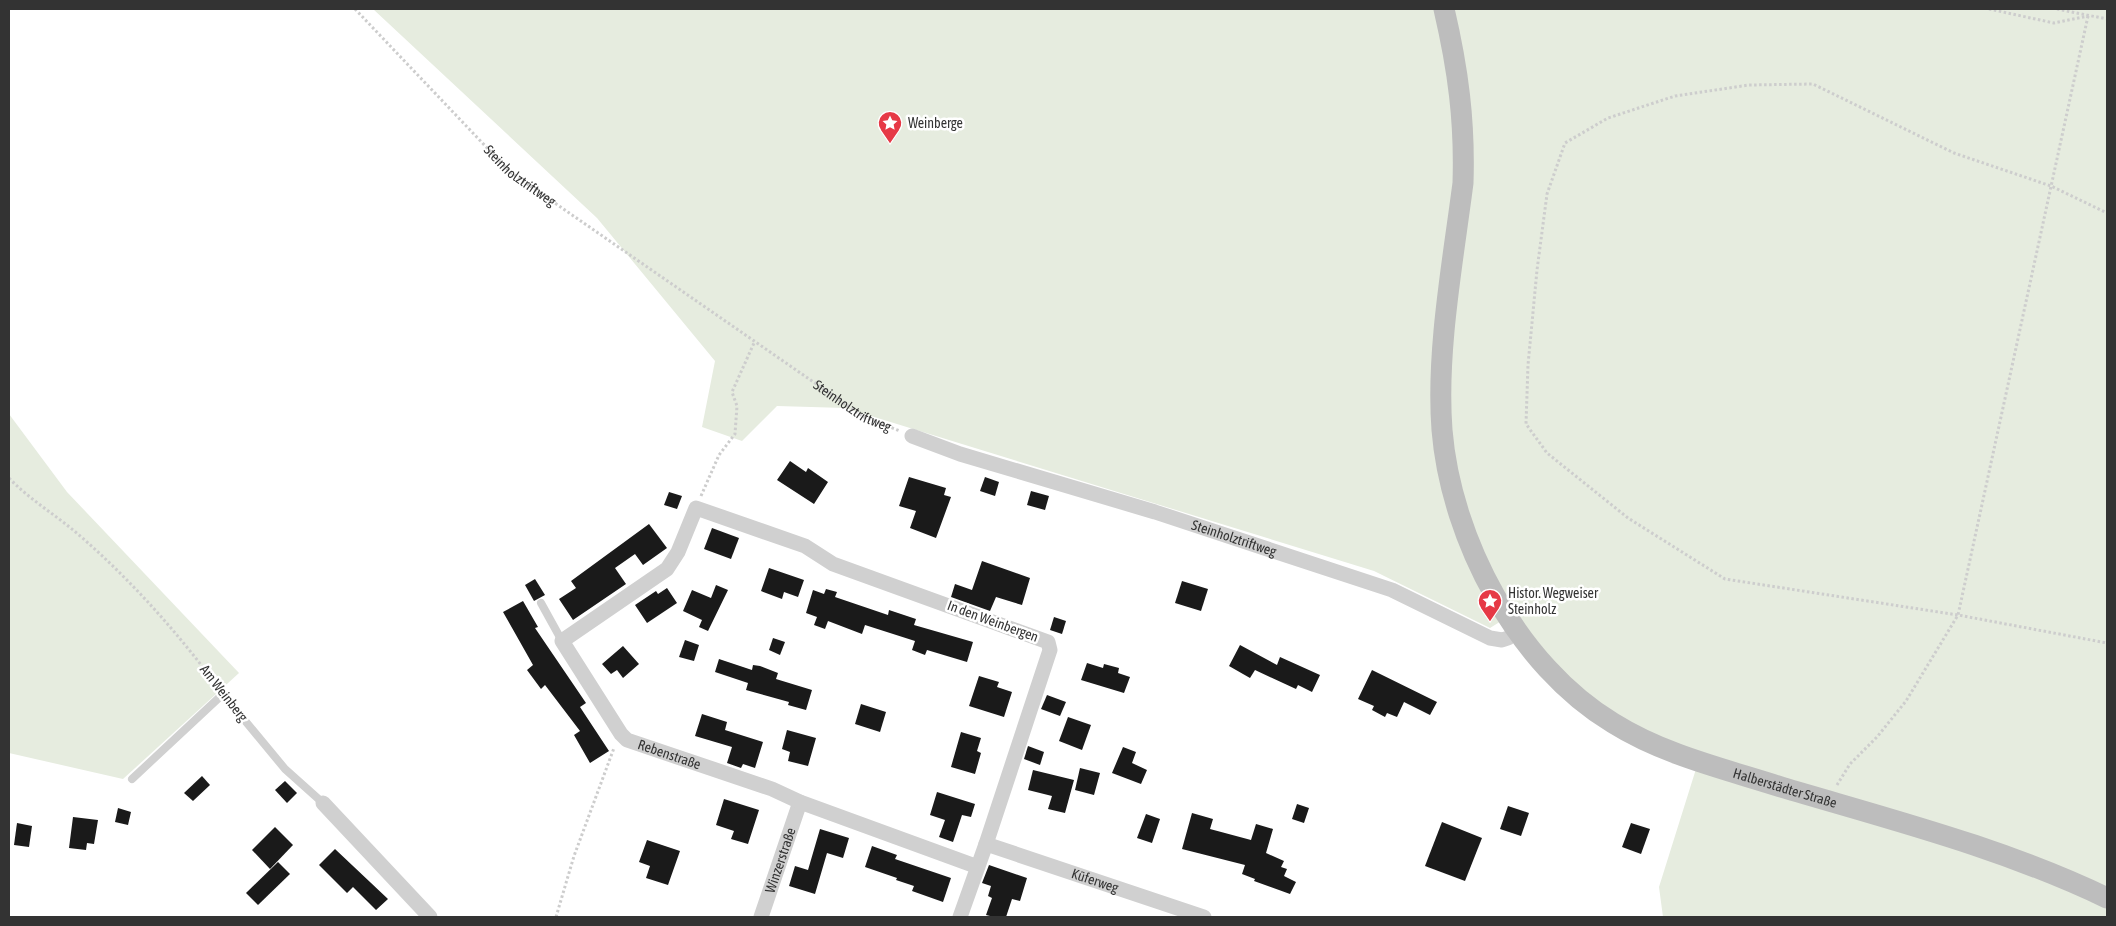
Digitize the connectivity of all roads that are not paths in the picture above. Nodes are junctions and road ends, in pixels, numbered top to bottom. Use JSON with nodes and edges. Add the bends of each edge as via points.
{"nodes":[{"id":1,"x":1444,"y":9,"type":"edge"},
{"id":2,"x":912,"y":436,"type":"road end"},
{"id":3,"x":541,"y":603,"type":"dead end"},
{"id":4,"x":1508,"y":638,"type":"dead end"},
{"id":5,"x":562,"y":641,"type":"junction"},
{"id":6,"x":132,"y":778,"type":"dead end"},
{"id":7,"x":800,"y":802,"type":"junction"},
{"id":8,"x":323,"y":803,"type":"joint"},
{"id":9,"x":986,"y":844,"type":"junction"},
{"id":10,"x":978,"y":867,"type":"junction"},
{"id":11,"x":2107,"y":898,"type":"edge"},
{"id":12,"x":430,"y":917,"type":"edge"},
{"id":13,"x":761,"y":917,"type":"edge"},
{"id":14,"x":960,"y":917,"type":"edge"},
{"id":15,"x":1204,"y":917,"type":"edge"}],
"edges":[{"from":1,"to":11,"type":"main road","name":"Halberstädter Straße","via":[[1462,103],[1464,156],[1443,346],[1442,430],[1466,535],[1505,611],[1537,656],[1585,704],[1644,740],[1688,757],[1977,845]]},
{"from":2,"to":4,"type":"street","name":"Steinholztriftweg","via":[[1392,590],[1490,638]]},
{"from":3,"to":5,"type":"lane"},
{"from":5,"to":7,"type":"street","name":"Rebenstraße","via":[[627,740],[772,789]]},
{"from":5,"to":9,"type":"street","name":"In den Weinbergen","via":[[666,569],[678,552],[696,508],[805,546],[833,564],[1048,642],[1049,653]]},
{"from":6,"to":8,"type":"lane","name":"Am Weinberg","via":[[223,694],[285,769]]},
{"from":7,"to":10,"type":"street","name":"Rebenstraße"},
{"from":7,"to":13,"type":"street","name":"Winzerstraße"},
{"from":8,"to":12,"type":"street","name":"Am Weinberg"},
{"from":9,"to":10,"type":"street","name":"In den Weinbergen"},
{"from":9,"to":15,"type":"street","name":"Küferweg"},
{"from":10,"to":14,"type":"street","name":"In den Weinbergen"}]}
